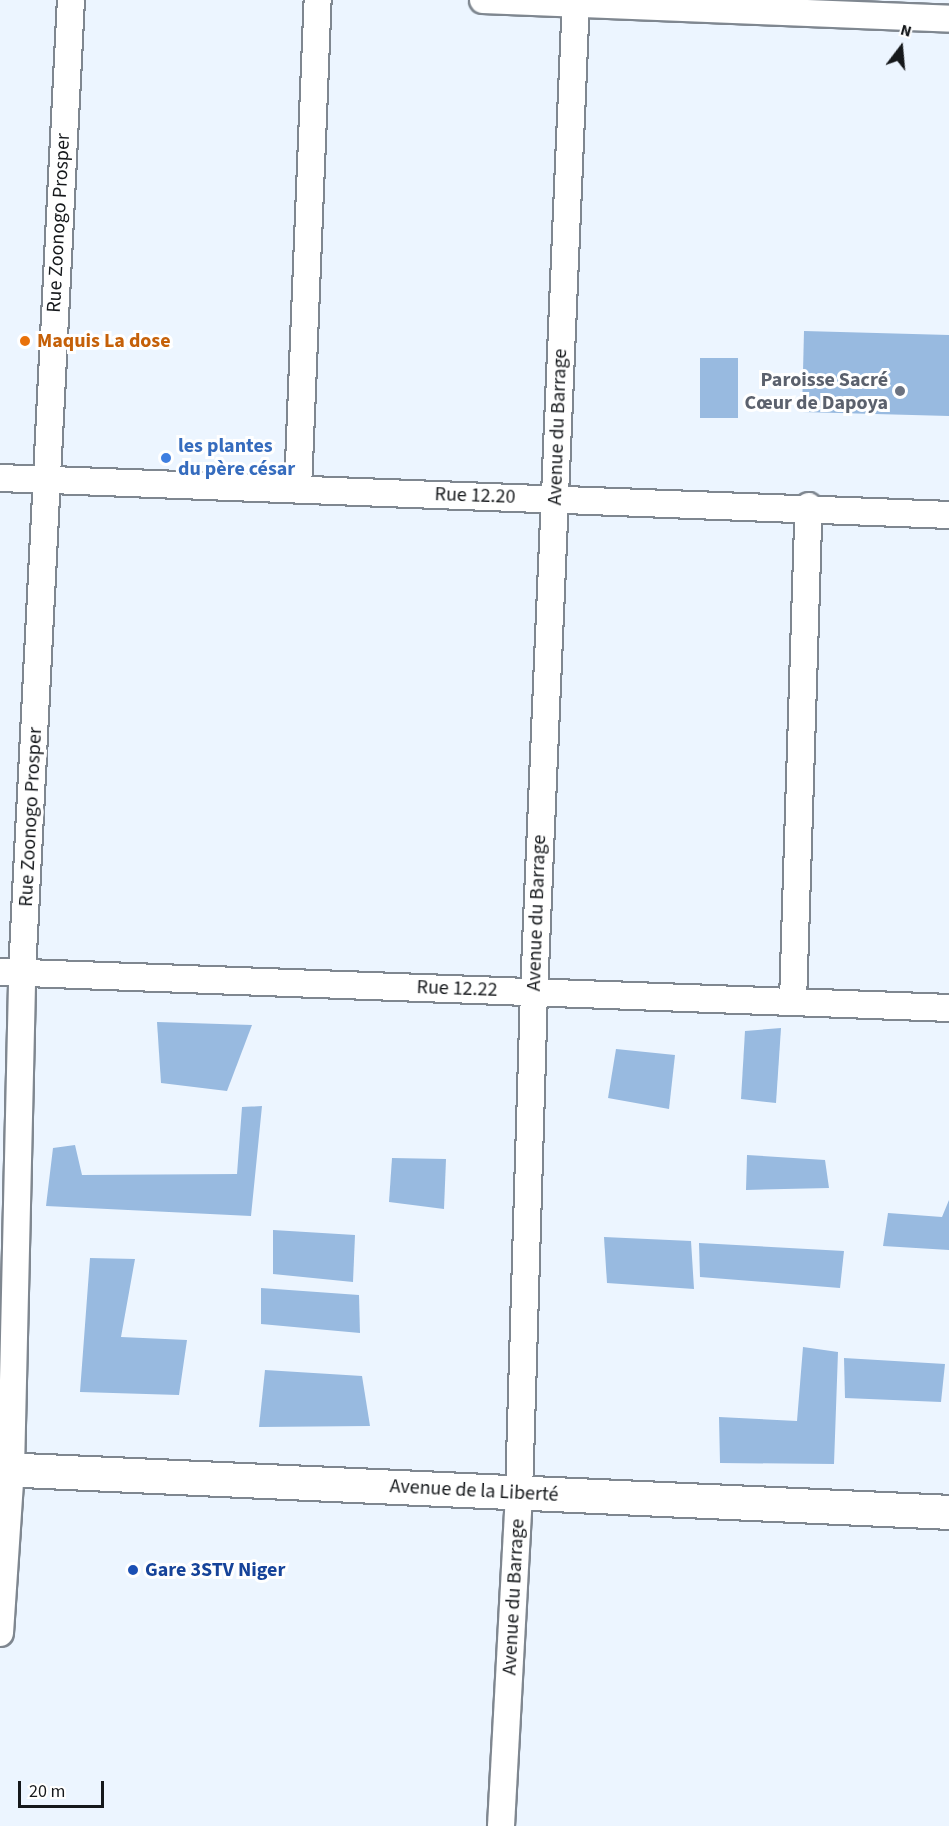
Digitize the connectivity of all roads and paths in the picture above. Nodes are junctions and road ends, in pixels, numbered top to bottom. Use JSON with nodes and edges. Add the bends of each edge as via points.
{"nodes":[{"id":1,"x":71,"y":0,"type":"edge"},
{"id":2,"x":318,"y":0,"type":"edge"},
{"id":3,"x":483,"y":0,"type":"edge"},
{"id":4,"x":576,"y":2,"type":"edge"},
{"id":5,"x":833,"y":7,"type":"edge"},
{"id":6,"x":949,"y":19,"type":"edge"},
{"id":7,"x":0,"y":478,"type":"edge"},
{"id":8,"x":46,"y":481,"type":"junction"},
{"id":9,"x":298,"y":489,"type":"junction"},
{"id":10,"x":555,"y":499,"type":"junction"},
{"id":11,"x":809,"y":506,"type":"junction"},
{"id":12,"x":949,"y":515,"type":"edge"},
{"id":13,"x":11,"y":973,"type":"edge"},
{"id":14,"x":534,"y":992,"type":"junction"},
{"id":15,"x":793,"y":1002,"type":"junction"},
{"id":16,"x":949,"y":1008,"type":"edge"},
{"id":17,"x":5,"y":1469,"type":"edge"},
{"id":18,"x":519,"y":1493,"type":"junction"},
{"id":19,"x":949,"y":1512,"type":"edge"},
{"id":20,"x":0,"y":1634,"type":"edge"},
{"id":21,"x":501,"y":1826,"type":"edge"}],
"edges":[{"from":1,"to":8,"type":"street","name":"Rue Zoonogo Prosper"},
{"from":2,"to":9,"type":"street"},
{"from":3,"to":4,"type":"street"},
{"from":4,"to":5,"type":"street"},
{"from":4,"to":10,"type":"street","name":"Avenue du Barrage"},
{"from":5,"to":6,"type":"street"},
{"from":7,"to":8,"type":"street","name":"Rue 12.20"},
{"from":8,"to":9,"type":"street","name":"Rue 12.20"},
{"from":8,"to":13,"type":"street","name":"Rue Zoonogo Prosper"},
{"from":9,"to":10,"type":"street","name":"Rue 12.20"},
{"from":10,"to":11,"type":"street","name":"Rue 12.20"},
{"from":10,"to":14,"type":"street","name":"Avenue du Barrage"},
{"from":11,"to":12,"type":"street","name":"Rue 12.20"},
{"from":11,"to":15,"type":"street"},
{"from":13,"to":14,"type":"street","name":"Rue 12.22"},
{"from":13,"to":17,"type":"street","name":"Rue Zoonogo Prosper"},
{"from":14,"to":15,"type":"street","name":"Rue 12.22"},
{"from":14,"to":18,"type":"street","name":"Avenue du Barrage"},
{"from":15,"to":16,"type":"street","name":"Rue 12.22"},
{"from":17,"to":18,"type":"main road","name":"Avenue de la Liberté"},
{"from":17,"to":20,"type":"street","name":"Rue Zoonogo Prosper"},
{"from":18,"to":19,"type":"main road","name":"Avenue de la Liberté"},
{"from":18,"to":21,"type":"street","name":"Avenue du Barrage"}]}
